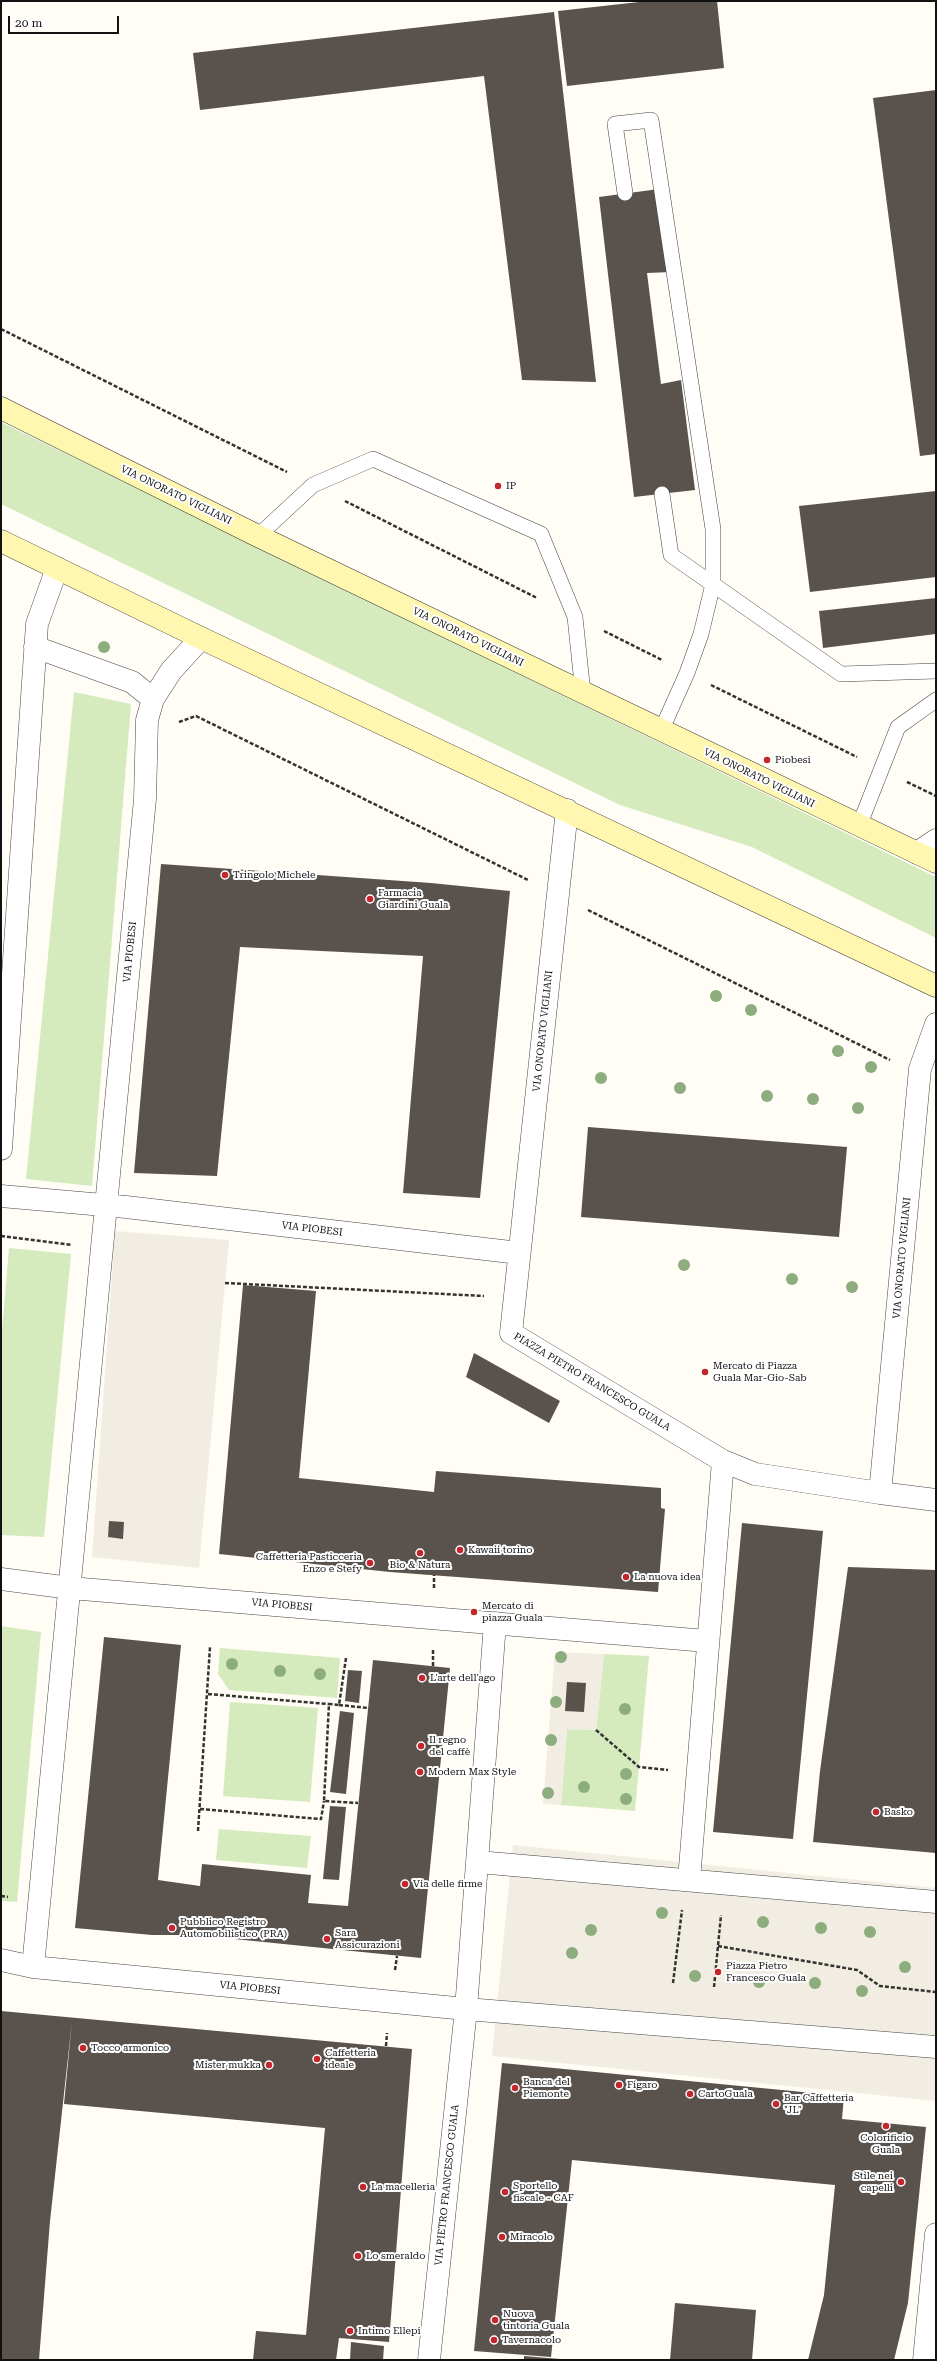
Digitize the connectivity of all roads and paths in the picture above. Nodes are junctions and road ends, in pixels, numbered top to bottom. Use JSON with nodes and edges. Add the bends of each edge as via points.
{"nodes":[{"id":1,"x":626,"y":193,"type":"dead end"},
{"id":2,"x":1,"y":329,"type":"edge"},
{"id":3,"x":1,"y":408,"type":"edge"},
{"id":4,"x":313,"y":485,"type":"junction"},
{"id":5,"x":662,"y":494,"type":"dead end"},
{"id":6,"x":258,"y":536,"type":"junction"},
{"id":7,"x":1,"y":541,"type":"edge"},
{"id":8,"x":57,"y":568,"type":"junction"},
{"id":9,"x":713,"y":584,"type":"junction"},
{"id":10,"x":575,"y":617,"type":"junction"},
{"id":11,"x":201,"y":638,"type":"junction"},
{"id":12,"x":35,"y":647,"type":"junction"},
{"id":13,"x":936,"y":671,"type":"edge"},
{"id":14,"x":688,"y":673,"type":"junction"},
{"id":15,"x":583,"y":693,"type":"junction"},
{"id":16,"x":153,"y":699,"type":"junction"},
{"id":17,"x":936,"y":700,"type":"edge"},
{"id":18,"x":147,"y":720,"type":"junction"},
{"id":19,"x":661,"y":731,"type":"junction"},
{"id":20,"x":883,"y":770,"type":"junction"},
{"id":21,"x":936,"y":796,"type":"edge"},
{"id":22,"x":567,"y":810,"type":"junction"},
{"id":23,"x":859,"y":826,"type":"junction"},
{"id":24,"x":936,"y":840,"type":"edge"},
{"id":25,"x":917,"y":854,"type":"junction"},
{"id":26,"x":936,"y":862,"type":"edge"},
{"id":27,"x":558,"y":895,"type":"junction"},
{"id":28,"x":936,"y":986,"type":"edge"},
{"id":29,"x":936,"y":1024,"type":"edge"},
{"id":30,"x":920,"y":1069,"type":"junction"},
{"id":31,"x":1,"y":1149,"type":"edge"},
{"id":32,"x":1,"y":1196,"type":"edge"},
{"id":33,"x":105,"y":1205,"type":"junction"},
{"id":34,"x":1,"y":1236,"type":"edge"},
{"id":35,"x":101,"y":1248,"type":"junction"},
{"id":36,"x":519,"y":1253,"type":"junction"},
{"id":37,"x":225,"y":1283,"type":"dead end"},
{"id":38,"x":486,"y":1304,"type":"dead end"},
{"id":39,"x":723,"y":1461,"type":"junction"},
{"id":40,"x":880,"y":1493,"type":"junction"},
{"id":41,"x":936,"y":1500,"type":"edge"},
{"id":42,"x":1,"y":1579,"type":"edge"},
{"id":43,"x":70,"y":1588,"type":"junction"},
{"id":44,"x":495,"y":1623,"type":"junction"},
{"id":45,"x":707,"y":1641,"type":"junction"},
{"id":46,"x":210,"y":1647,"type":"dead end"},
{"id":47,"x":346,"y":1658,"type":"dead end"},
{"id":48,"x":208,"y":1694,"type":"junction"},
{"id":49,"x":329,"y":1704,"type":"junction"},
{"id":50,"x":339,"y":1705,"type":"junction"},
{"id":51,"x":368,"y":1708,"type":"dead end"},
{"id":52,"x":596,"y":1730,"type":"dead end"},
{"id":53,"x":697,"y":1774,"type":"junction"},
{"id":54,"x":324,"y":1801,"type":"junction"},
{"id":55,"x":358,"y":1803,"type":"dead end"},
{"id":56,"x":200,"y":1810,"type":"junction"},
{"id":57,"x":198,"y":1830,"type":"dead end"},
{"id":58,"x":478,"y":1862,"type":"junction"},
{"id":59,"x":689,"y":1880,"type":"junction"},
{"id":60,"x":936,"y":1902,"type":"edge"},
{"id":61,"x":682,"y":1904,"type":"dead end"},
{"id":62,"x":721,"y":1907,"type":"dead end"},
{"id":63,"x":718,"y":1946,"type":"junction"},
{"id":64,"x":1,"y":1960,"type":"edge"},
{"id":65,"x":33,"y":1967,"type":"junction"},
{"id":66,"x":673,"y":1984,"type":"dead end"},
{"id":67,"x":714,"y":1987,"type":"dead end"},
{"id":68,"x":936,"y":1992,"type":"edge"},
{"id":69,"x":466,"y":2009,"type":"junction"},
{"id":70,"x":936,"y":2047,"type":"edge"},
{"id":71,"x":936,"y":2234,"type":"edge"},
{"id":72,"x":429,"y":2360,"type":"edge"},
{"id":73,"x":924,"y":2360,"type":"edge"}],
"edges":[{"from":1,"to":9,"type":"lane","via":[[615,124],[651,120],[713,529]]},
{"from":2,"to":4,"type":"path"},
{"from":3,"to":6,"type":"main road","name":"VIA ONORATO VIGLIANI"},
{"from":4,"to":6,"type":"lane"},
{"from":4,"to":10,"type":"path"},
{"from":4,"to":10,"type":"lane","via":[[373,459],[541,534]]},
{"from":5,"to":9,"type":"lane","via":[[671,555]]},
{"from":6,"to":15,"type":"main road","name":"VIA ONORATO VIGLIANI"},
{"from":7,"to":8,"type":"main road"},
{"from":8,"to":11,"type":"main road"},
{"from":8,"to":12,"type":"street","via":[[37,624]]},
{"from":9,"to":13,"type":"lane","via":[[841,674]]},
{"from":9,"to":14,"type":"lane"},
{"from":10,"to":14,"type":"path"},
{"from":10,"to":15,"type":"lane"},
{"from":11,"to":16,"type":"street","name":"VIA PIOBESI","via":[[171,671]]},
{"from":11,"to":22,"type":"main road"},
{"from":12,"to":16,"type":"street","via":[[132,682]]},
{"from":12,"to":31,"type":"street"},
{"from":14,"to":19,"type":"lane"},
{"from":14,"to":20,"type":"path"},
{"from":15,"to":19,"type":"main road","name":"VIA ONORATO VIGLIANI"},
{"from":16,"to":18,"type":"street","name":"VIA PIOBESI"},
{"from":17,"to":20,"type":"lane","via":[[898,728]]},
{"from":18,"to":27,"type":"path","via":[[173,725],[196,716]]},
{"from":18,"to":33,"type":"street","name":"VIA PIOBESI","via":[[145,799]]},
{"from":19,"to":23,"type":"main road","name":"VIA ONORATO VIGLIANI"},
{"from":20,"to":21,"type":"path"},
{"from":20,"to":23,"type":"lane"},
{"from":22,"to":27,"type":"street","name":"VIA ONORATO VIGLIANI"},
{"from":22,"to":28,"type":"main road"},
{"from":23,"to":25,"type":"main road","name":"VIA ONORATO VIGLIANI"},
{"from":24,"to":25,"type":"street"},
{"from":25,"to":26,"type":"main road","name":"VIA ONORATO VIGLIANI"},
{"from":27,"to":30,"type":"path","via":[[893,1061]]},
{"from":27,"to":36,"type":"street","name":"VIA ONORATO VIGLIANI"},
{"from":29,"to":30,"type":"street","name":"VIA ONORATO VIGLIANI"},
{"from":30,"to":40,"type":"street","name":"VIA ONORATO VIGLIANI"},
{"from":32,"to":33,"type":"street"},
{"from":33,"to":35,"type":"street","name":"VIA PIOBESI"},
{"from":33,"to":36,"type":"street","name":"VIA PIOBESI"},
{"from":34,"to":35,"type":"path"},
{"from":35,"to":43,"type":"street","name":"VIA PIOBESI"},
{"from":36,"to":39,"type":"street","name":"PIAZZA PIETRO FRANCESCO GUALA","via":[[511,1333]]},
{"from":37,"to":38,"type":"path","via":[[486,1296]]},
{"from":39,"to":40,"type":"street","name":"PIAZZA PIETRO FRANCESCO GUALA","via":[[755,1474]]},
{"from":39,"to":45,"type":"street"},
{"from":40,"to":41,"type":"street","name":"PIAZZA PIETRO FRANCESCO GUALA"},
{"from":42,"to":43,"type":"street","name":"VIA PIOBESI"},
{"from":43,"to":44,"type":"street","name":"VIA PIOBESI"},
{"from":43,"to":65,"type":"street","name":"VIA PIOBESI"},
{"from":44,"to":45,"type":"street"},
{"from":44,"to":58,"type":"street"},
{"from":45,"to":53,"type":"street"},
{"from":46,"to":48,"type":"path"},
{"from":47,"to":50,"type":"path"},
{"from":48,"to":49,"type":"path"},
{"from":48,"to":56,"type":"path"},
{"from":49,"to":50,"type":"path"},
{"from":49,"to":54,"type":"path"},
{"from":50,"to":51,"type":"path"},
{"from":52,"to":53,"type":"path","via":[[639,1767]]},
{"from":53,"to":59,"type":"street"},
{"from":54,"to":55,"type":"path"},
{"from":54,"to":56,"type":"path","via":[[321,1818]]},
{"from":56,"to":57,"type":"path"},
{"from":58,"to":59,"type":"street"},
{"from":58,"to":69,"type":"street"},
{"from":59,"to":60,"type":"street"},
{"from":61,"to":66,"type":"path"},
{"from":62,"to":63,"type":"path"},
{"from":63,"to":67,"type":"path"},
{"from":63,"to":68,"type":"path","via":[[857,1970],[880,1986]]},
{"from":64,"to":65,"type":"street","name":"VIA PIOBESI"},
{"from":65,"to":69,"type":"street","name":"VIA PIOBESI"},
{"from":69,"to":70,"type":"street"},
{"from":69,"to":72,"type":"street","name":"VIA PIETRO FRANCESCO GUALA"},
{"from":71,"to":73,"type":"street"}]}
